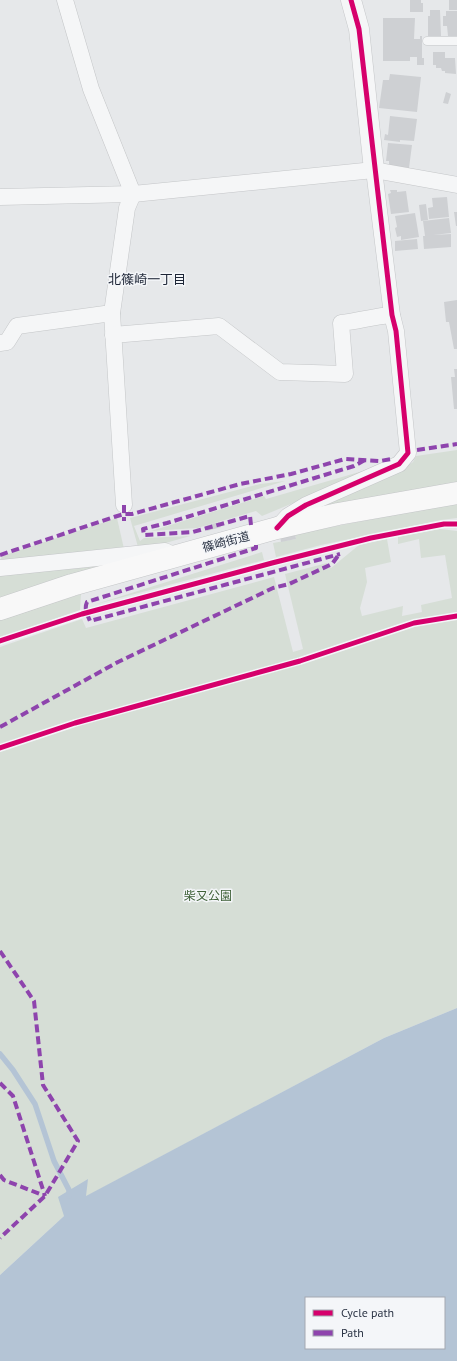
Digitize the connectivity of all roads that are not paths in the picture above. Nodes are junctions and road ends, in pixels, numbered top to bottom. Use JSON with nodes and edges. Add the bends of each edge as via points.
{"nodes":[{"id":1,"x":66,"y":0,"type":"edge"},
{"id":2,"x":351,"y":0,"type":"edge"},
{"id":3,"x":427,"y":41,"type":"dead end"},
{"id":4,"x":457,"y":41,"type":"edge"},
{"id":5,"x":374,"y":170,"type":"junction"},
{"id":6,"x":457,"y":185,"type":"edge"},
{"id":7,"x":133,"y":194,"type":"junction"},
{"id":8,"x":0,"y":197,"type":"edge"},
{"id":9,"x":112,"y":313,"type":"junction"},
{"id":10,"x":392,"y":315,"type":"junction"},
{"id":11,"x":113,"y":335,"type":"junction"},
{"id":12,"x":0,"y":343,"type":"edge"},
{"id":13,"x":457,"y":493,"type":"edge"},
{"id":14,"x":124,"y":506,"type":"dead end"},
{"id":15,"x":277,"y":528,"type":"junction"},
{"id":16,"x":174,"y":556,"type":"junction"},
{"id":17,"x":0,"y":568,"type":"edge"},
{"id":18,"x":0,"y":609,"type":"edge"}],
"edges":[{"from":1,"to":7,"type":"street","via":[[91,89]]},
{"from":2,"to":5,"type":"street","via":[[359,29]]},
{"from":3,"to":4,"type":"lane"},
{"from":5,"to":6,"type":"street"},
{"from":5,"to":7,"type":"street"},
{"from":5,"to":10,"type":"street"},
{"from":7,"to":8,"type":"street"},
{"from":7,"to":9,"type":"street","via":[[127,208]]},
{"from":9,"to":11,"type":"street"},
{"from":9,"to":12,"type":"street","via":[[17,326],[7,342]]},
{"from":10,"to":11,"type":"street","via":[[341,323],[345,374],[280,372],[219,326]]},
{"from":10,"to":15,"type":"street","via":[[396,331],[408,453],[399,464],[306,505],[288,516]]},
{"from":11,"to":14,"type":"street"},
{"from":13,"to":15,"type":"main road","name":"篠崎街道","via":[[338,514]]},
{"from":15,"to":16,"type":"main road","name":"篠崎街道"},
{"from":16,"to":17,"type":"street","via":[[165,551]]},
{"from":16,"to":18,"type":"main road","name":"篠崎街道"}]}
